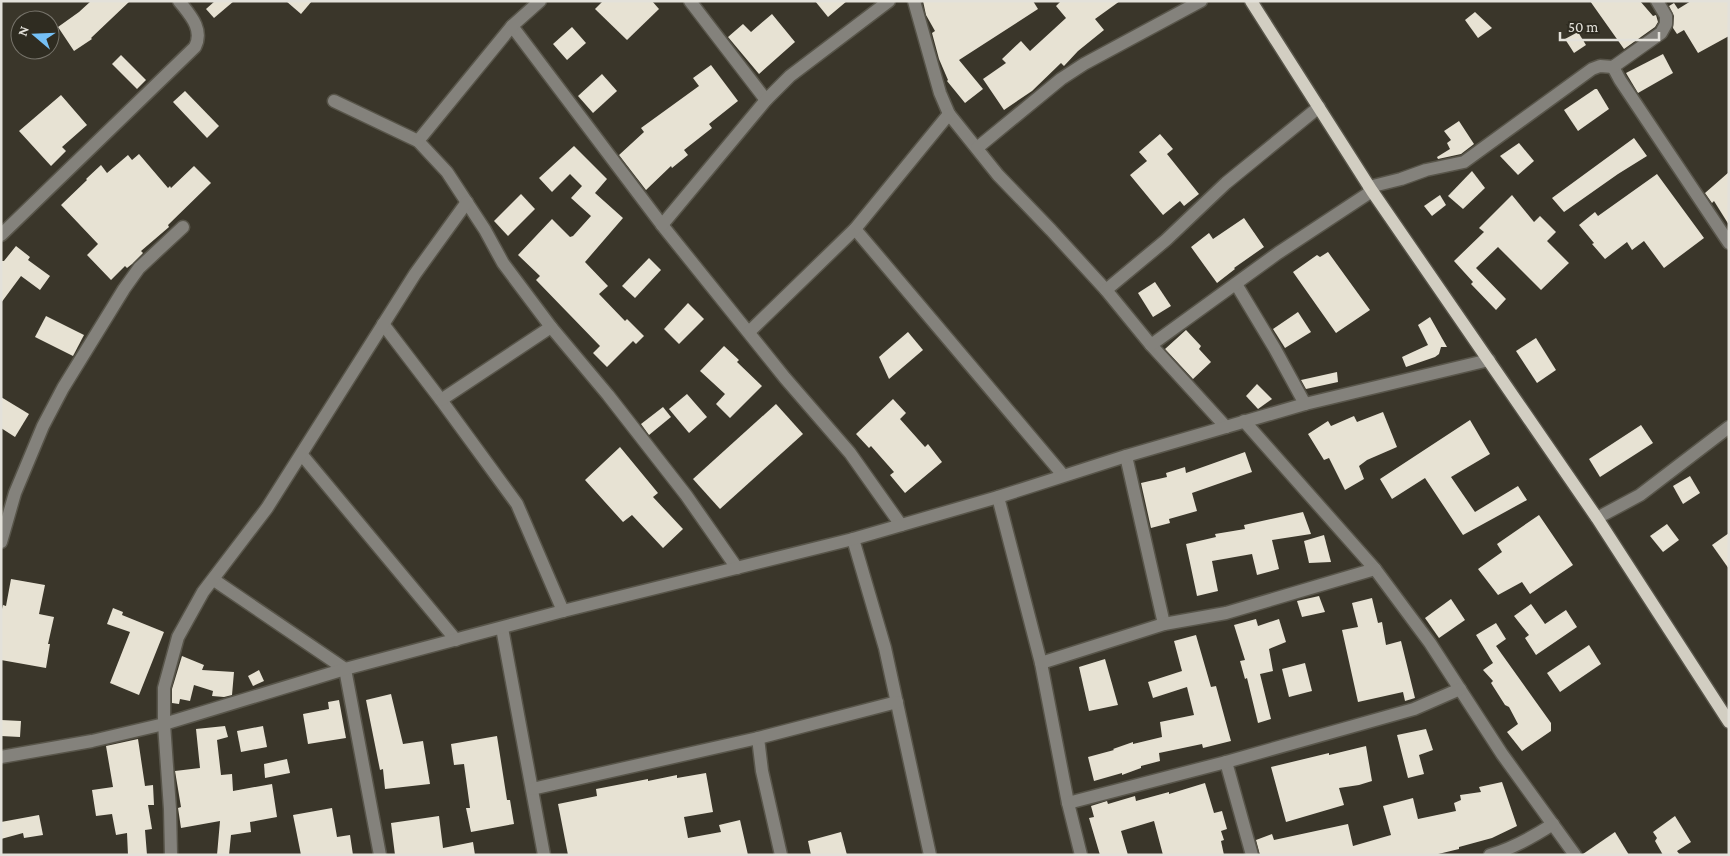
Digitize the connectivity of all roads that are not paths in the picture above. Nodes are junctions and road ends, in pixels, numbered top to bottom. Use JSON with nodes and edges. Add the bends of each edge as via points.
{"nodes":[{"id":1,"x":179,"y":1,"type":"edge"},
{"id":2,"x":540,"y":1,"type":"edge"},
{"id":3,"x":690,"y":1,"type":"edge"},
{"id":4,"x":889,"y":1,"type":"edge"},
{"id":5,"x":914,"y":1,"type":"edge"},
{"id":6,"x":1201,"y":1,"type":"edge"},
{"id":7,"x":1251,"y":1,"type":"edge"},
{"id":8,"x":1657,"y":1,"type":"edge"},
{"id":9,"x":512,"y":26,"type":"junction"},
{"id":10,"x":1612,"y":66,"type":"junction"},
{"id":11,"x":766,"y":100,"type":"junction"},
{"id":12,"x":334,"y":101,"type":"dead end"},
{"id":13,"x":1319,"y":106,"type":"junction"},
{"id":14,"x":948,"y":114,"type":"junction"},
{"id":15,"x":418,"y":141,"type":"junction"},
{"id":16,"x":977,"y":148,"type":"junction"},
{"id":17,"x":1371,"y":189,"type":"junction"},
{"id":18,"x":467,"y":202,"type":"junction"},
{"id":19,"x":662,"y":225,"type":"junction"},
{"id":20,"x":183,"y":227,"type":"dead end"},
{"id":21,"x":855,"y":229,"type":"junction"},
{"id":22,"x":1,"y":235,"type":"edge"},
{"id":23,"x":1729,"y":243,"type":"edge"},
{"id":24,"x":1236,"y":284,"type":"junction"},
{"id":25,"x":1106,"y":290,"type":"junction"},
{"id":26,"x":383,"y":324,"type":"junction"},
{"id":27,"x":551,"y":327,"type":"junction"},
{"id":28,"x":749,"y":332,"type":"junction"},
{"id":29,"x":1151,"y":345,"type":"junction"},
{"id":30,"x":1489,"y":360,"type":"junction"},
{"id":31,"x":441,"y":400,"type":"junction"},
{"id":32,"x":1305,"y":404,"type":"junction"},
{"id":33,"x":1244,"y":421,"type":"junction"},
{"id":34,"x":1226,"y":427,"type":"junction"},
{"id":35,"x":1729,"y":427,"type":"edge"},
{"id":36,"x":302,"y":455,"type":"junction"},
{"id":37,"x":1126,"y":456,"type":"junction"},
{"id":38,"x":1063,"y":475,"type":"junction"},
{"id":39,"x":998,"y":497,"type":"junction"},
{"id":40,"x":1597,"y":518,"type":"junction"},
{"id":41,"x":901,"y":525,"type":"junction"},
{"id":42,"x":853,"y":539,"type":"junction"},
{"id":43,"x":1,"y":542,"type":"edge"},
{"id":44,"x":737,"y":568,"type":"junction"},
{"id":45,"x":1375,"y":569,"type":"junction"},
{"id":46,"x":214,"y":580,"type":"junction"},
{"id":47,"x":563,"y":611,"type":"junction"},
{"id":48,"x":1164,"y":624,"type":"junction"},
{"id":49,"x":502,"y":628,"type":"junction"},
{"id":50,"x":456,"y":640,"type":"junction"},
{"id":51,"x":1041,"y":663,"type":"junction"},
{"id":52,"x":345,"y":669,"type":"junction"},
{"id":53,"x":1460,"y":690,"type":"junction"},
{"id":54,"x":897,"y":702,"type":"junction"},
{"id":55,"x":1729,"y":722,"type":"edge"},
{"id":56,"x":164,"y":724,"type":"junction"},
{"id":57,"x":758,"y":738,"type":"junction"},
{"id":58,"x":1,"y":757,"type":"edge"},
{"id":59,"x":1226,"y":762,"type":"junction"},
{"id":60,"x":532,"y":789,"type":"junction"},
{"id":61,"x":1068,"y":803,"type":"junction"},
{"id":62,"x":1553,"y":824,"type":"junction"},
{"id":63,"x":171,"y":855,"type":"edge"},
{"id":64,"x":380,"y":855,"type":"edge"},
{"id":65,"x":544,"y":855,"type":"edge"},
{"id":66,"x":781,"y":855,"type":"edge"},
{"id":67,"x":930,"y":855,"type":"edge"},
{"id":68,"x":1081,"y":855,"type":"edge"},
{"id":69,"x":1252,"y":855,"type":"edge"},
{"id":70,"x":1490,"y":855,"type":"edge"},
{"id":71,"x":1576,"y":855,"type":"edge"}],
"edges":[{"from":1,"to":22,"type":"street","via":[[198,28],[195,47]]},
{"from":2,"to":9,"type":"street"},
{"from":3,"to":11,"type":"street"},
{"from":4,"to":11,"type":"street","via":[[790,76]]},
{"from":5,"to":14,"type":"street"},
{"from":6,"to":16,"type":"street","via":[[1061,79]]},
{"from":7,"to":13,"type":"main road"},
{"from":8,"to":10,"type":"street","via":[[1666,16],[1661,33]]},
{"from":9,"to":15,"type":"street"},
{"from":9,"to":19,"type":"street"},
{"from":10,"to":17,"type":"street","via":[[1592,69],[1464,162],[1426,170]]},
{"from":10,"to":23,"type":"street"},
{"from":11,"to":19,"type":"street"},
{"from":12,"to":15,"type":"street"},
{"from":13,"to":17,"type":"main road"},
{"from":13,"to":25,"type":"street","via":[[1226,183],[1166,240]]},
{"from":14,"to":16,"type":"street"},
{"from":14,"to":21,"type":"street"},
{"from":15,"to":18,"type":"street","via":[[447,172]]},
{"from":16,"to":25,"type":"street","via":[[998,175]]},
{"from":17,"to":24,"type":"street"},
{"from":17,"to":30,"type":"main road"},
{"from":18,"to":26,"type":"street"},
{"from":18,"to":27,"type":"street","via":[[502,264]]},
{"from":19,"to":28,"type":"street"},
{"from":20,"to":43,"type":"street","via":[[139,268],[63,388],[15,493]]},
{"from":21,"to":28,"type":"street"},
{"from":21,"to":38,"type":"street"},
{"from":24,"to":29,"type":"street"},
{"from":24,"to":32,"type":"street"},
{"from":25,"to":29,"type":"street"},
{"from":26,"to":31,"type":"street"},
{"from":26,"to":36,"type":"street"},
{"from":27,"to":31,"type":"street"},
{"from":27,"to":44,"type":"street","via":[[686,495]]},
{"from":28,"to":41,"type":"street","via":[[850,453]]},
{"from":29,"to":34,"type":"street"},
{"from":30,"to":32,"type":"street"},
{"from":30,"to":40,"type":"main road"},
{"from":31,"to":47,"type":"street","via":[[517,504]]},
{"from":32,"to":33,"type":"street"},
{"from":33,"to":34,"type":"street"},
{"from":33,"to":45,"type":"street"},
{"from":34,"to":37,"type":"street"},
{"from":35,"to":40,"type":"street","via":[[1640,495]]},
{"from":36,"to":46,"type":"street"},
{"from":36,"to":50,"type":"street"},
{"from":37,"to":38,"type":"street"},
{"from":37,"to":48,"type":"street"},
{"from":38,"to":39,"type":"street"},
{"from":39,"to":41,"type":"street"},
{"from":39,"to":51,"type":"street"},
{"from":40,"to":55,"type":"main road"},
{"from":41,"to":42,"type":"street"},
{"from":42,"to":44,"type":"street"},
{"from":42,"to":54,"type":"street"},
{"from":44,"to":47,"type":"street"},
{"from":45,"to":48,"type":"street","via":[[1226,613]]},
{"from":45,"to":53,"type":"street"},
{"from":46,"to":52,"type":"street"},
{"from":46,"to":56,"type":"street","via":[[203,592],[175,645],[164,688]]},
{"from":47,"to":49,"type":"street"},
{"from":48,"to":51,"type":"street"},
{"from":49,"to":50,"type":"street"},
{"from":49,"to":60,"type":"street"},
{"from":50,"to":52,"type":"street"},
{"from":51,"to":61,"type":"street"},
{"from":52,"to":56,"type":"street"},
{"from":52,"to":64,"type":"street"},
{"from":53,"to":59,"type":"street","via":[[1414,709]]},
{"from":53,"to":62,"type":"street"},
{"from":54,"to":57,"type":"street"},
{"from":54,"to":67,"type":"street"},
{"from":56,"to":58,"type":"street"},
{"from":56,"to":63,"type":"street"},
{"from":57,"to":60,"type":"street"},
{"from":57,"to":66,"type":"street"},
{"from":59,"to":61,"type":"street"},
{"from":59,"to":69,"type":"street"},
{"from":60,"to":65,"type":"street"},
{"from":61,"to":68,"type":"street"},
{"from":62,"to":70,"type":"street","via":[[1528,841]]},
{"from":62,"to":71,"type":"street"}]}
